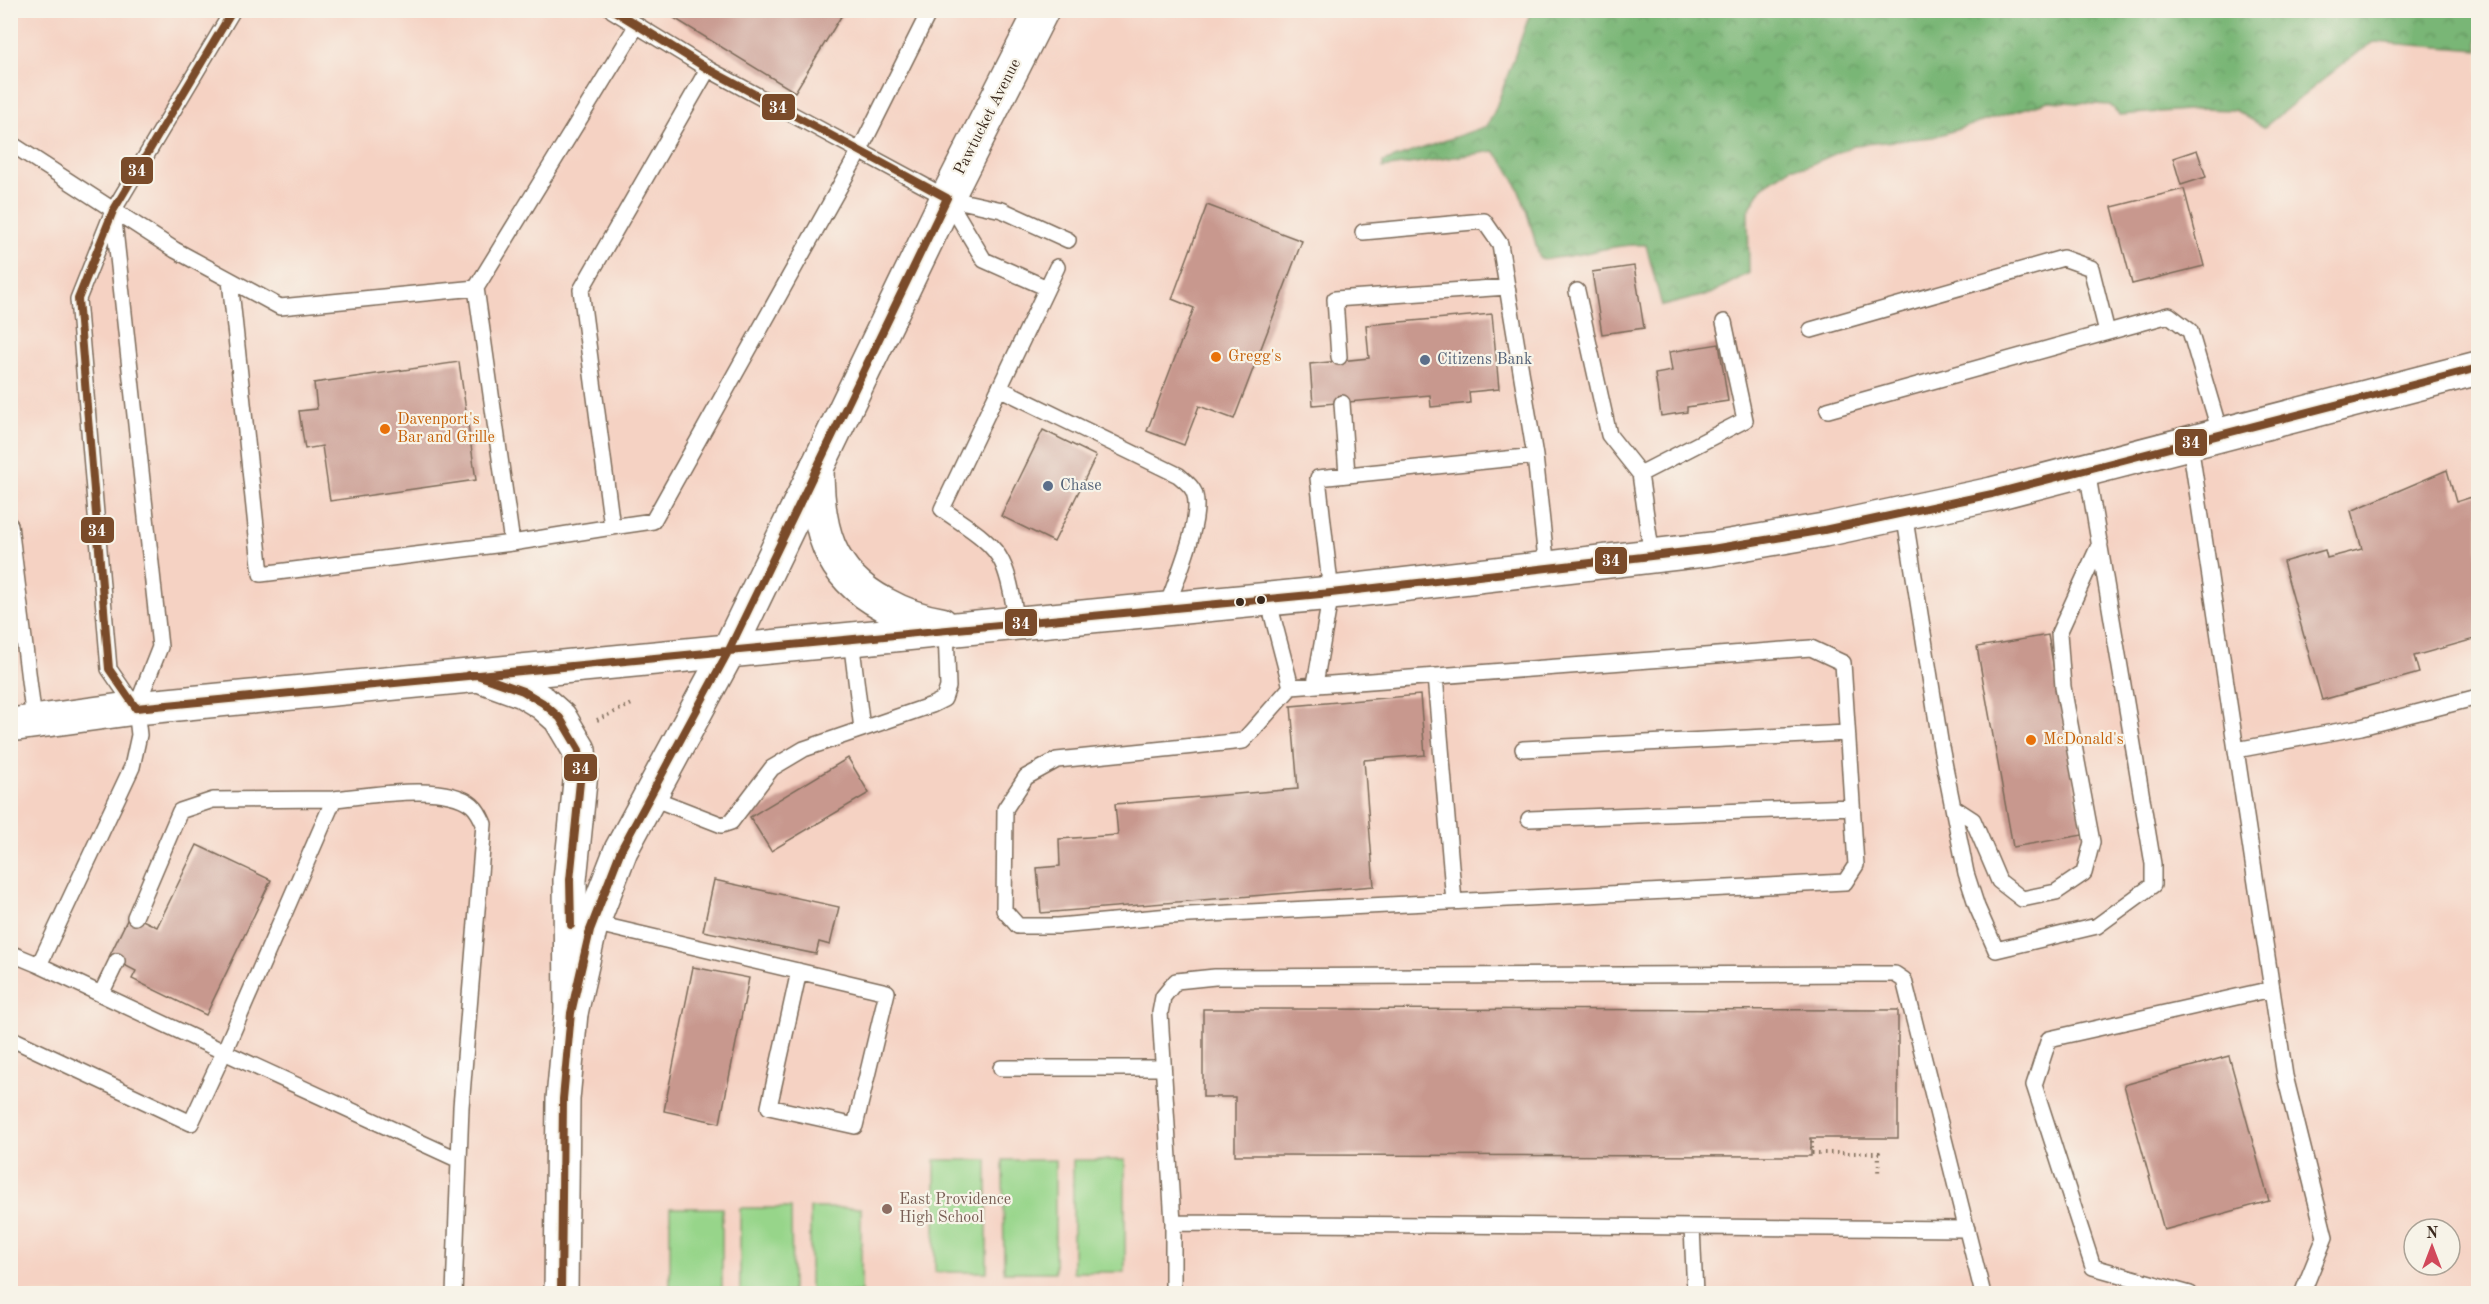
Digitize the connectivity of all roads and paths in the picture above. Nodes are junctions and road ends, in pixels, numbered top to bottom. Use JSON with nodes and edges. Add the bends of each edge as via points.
{"nodes":[{"id":1,"x":233,"y":10,"type":"edge"},
{"id":2,"x":612,"y":10,"type":"edge"},
{"id":3,"x":930,"y":10,"type":"edge"},
{"id":4,"x":1042,"y":10,"type":"edge"},
{"id":5,"x":637,"y":25,"type":"junction"},
{"id":6,"x":708,"y":69,"type":"junction"},
{"id":7,"x":10,"y":143,"type":"edge"},
{"id":8,"x":859,"y":152,"type":"junction"},
{"id":9,"x":947,"y":198,"type":"junction"},
{"id":10,"x":113,"y":212,"type":"junction"},
{"id":11,"x":1363,"y":232,"type":"dead end"},
{"id":12,"x":1068,"y":240,"type":"dead end"},
{"id":13,"x":1057,"y":267,"type":"dead end"},
{"id":14,"x":230,"y":280,"type":"junction"},
{"id":15,"x":1507,"y":286,"type":"junction"},
{"id":16,"x":476,"y":288,"type":"junction"},
{"id":17,"x":1047,"y":288,"type":"junction"},
{"id":18,"x":1577,"y":291,"type":"dead end"},
{"id":19,"x":1724,"y":322,"type":"dead end"},
{"id":20,"x":1811,"y":330,"type":"dead end"},
{"id":21,"x":2107,"y":332,"type":"junction"},
{"id":22,"x":1338,"y":357,"type":"dead end"},
{"id":23,"x":2478,"y":368,"type":"edge"},
{"id":24,"x":999,"y":388,"type":"junction"},
{"id":25,"x":1342,"y":403,"type":"dead end"},
{"id":26,"x":1828,"y":410,"type":"dead end"},
{"id":27,"x":2205,"y":440,"type":"junction"},
{"id":28,"x":1535,"y":456,"type":"junction"},
{"id":29,"x":817,"y":467,"type":"junction"},
{"id":30,"x":2087,"y":470,"type":"junction"},
{"id":31,"x":1641,"y":474,"type":"junction"},
{"id":32,"x":1347,"y":475,"type":"junction"},
{"id":33,"x":1904,"y":513,"type":"junction"},
{"id":34,"x":10,"y":525,"type":"edge"},
{"id":35,"x":612,"y":527,"type":"junction"},
{"id":36,"x":512,"y":543,"type":"junction"},
{"id":37,"x":2100,"y":543,"type":"junction"},
{"id":38,"x":1652,"y":557,"type":"junction"},
{"id":39,"x":1547,"y":569,"type":"junction"},
{"id":40,"x":1331,"y":593,"type":"junction"},
{"id":41,"x":1268,"y":599,"type":"junction"},
{"id":42,"x":1166,"y":609,"type":"junction"},
{"id":43,"x":1017,"y":622,"type":"junction"},
{"id":44,"x":957,"y":628,"type":"junction"},
{"id":45,"x":851,"y":639,"type":"junction"},
{"id":46,"x":729,"y":650,"type":"junction"},
{"id":47,"x":477,"y":675,"type":"junction"},
{"id":48,"x":1435,"y":676,"type":"junction"},
{"id":49,"x":1315,"y":684,"type":"junction"},
{"id":50,"x":1291,"y":687,"type":"junction"},
{"id":51,"x":2478,"y":697,"type":"edge"},
{"id":52,"x":632,"y":704,"type":"dead end"},
{"id":53,"x":136,"y":708,"type":"junction"},
{"id":54,"x":22,"y":723,"type":"edge"},
{"id":55,"x":590,"y":723,"type":"dead end"},
{"id":56,"x":862,"y":729,"type":"junction"},
{"id":57,"x":1847,"y":733,"type":"junction"},
{"id":58,"x":1523,"y":748,"type":"dead end"},
{"id":59,"x":2236,"y":750,"type":"junction"},
{"id":60,"x":650,"y":797,"type":"junction"},
{"id":61,"x":334,"y":799,"type":"junction"},
{"id":62,"x":1852,"y":807,"type":"junction"},
{"id":63,"x":1953,"y":807,"type":"junction"},
{"id":64,"x":1529,"y":819,"type":"dead end"},
{"id":65,"x":1454,"y":902,"type":"junction"},
{"id":66,"x":135,"y":916,"type":"dead end"},
{"id":67,"x":593,"y":923,"type":"junction"},
{"id":68,"x":10,"y":953,"type":"edge"},
{"id":69,"x":117,"y":961,"type":"dead end"},
{"id":70,"x":39,"y":965,"type":"junction"},
{"id":71,"x":799,"y":971,"type":"junction"},
{"id":72,"x":2272,"y":990,"type":"junction"},
{"id":73,"x":101,"y":994,"type":"junction"},
{"id":74,"x":571,"y":1013,"type":"junction"},
{"id":75,"x":10,"y":1038,"type":"edge"},
{"id":76,"x":224,"y":1052,"type":"junction"},
{"id":77,"x":1001,"y":1068,"type":"dead end"},
{"id":78,"x":1163,"y":1068,"type":"junction"},
{"id":79,"x":1812,"y":1141,"type":"dead end"},
{"id":80,"x":459,"y":1160,"type":"junction"},
{"id":81,"x":1878,"y":1175,"type":"dead end"},
{"id":82,"x":1173,"y":1223,"type":"junction"},
{"id":83,"x":1692,"y":1227,"type":"junction"},
{"id":84,"x":1967,"y":1229,"type":"junction"},
{"id":85,"x":454,"y":1293,"type":"edge"},
{"id":86,"x":561,"y":1293,"type":"edge"},
{"id":87,"x":1173,"y":1293,"type":"edge"},
{"id":88,"x":1695,"y":1293,"type":"edge"},
{"id":89,"x":1983,"y":1293,"type":"edge"},
{"id":90,"x":2190,"y":1293,"type":"edge"},
{"id":91,"x":2302,"y":1293,"type":"edge"}],
"edges":[{"from":1,"to":10,"type":"lane"},
{"from":2,"to":5,"type":"lane"},
{"from":3,"to":8,"type":"lane"},
{"from":4,"to":9,"type":"main road","name":"Pawtucket Avenue"},
{"from":5,"to":6,"type":"lane"},
{"from":5,"to":16,"type":"lane"},
{"from":6,"to":8,"type":"lane"},
{"from":6,"to":35,"type":"lane","via":[[581,290]]},
{"from":7,"to":10,"type":"lane"},
{"from":8,"to":9,"type":"lane"},
{"from":8,"to":35,"type":"lane","via":[[653,521]]},
{"from":9,"to":12,"type":"lane","via":[[1002,210]]},
{"from":9,"to":17,"type":"lane","via":[[984,260]]},
{"from":9,"to":29,"type":"main road","name":"Pawtucket Avenue"},
{"from":10,"to":14,"type":"lane"},
{"from":10,"to":53,"type":"lane","via":[[160,647]]},
{"from":10,"to":53,"type":"lane","via":[[78,299],[109,669]]},
{"from":11,"to":15,"type":"lane","via":[[1484,221],[1500,244]]},
{"from":13,"to":17,"type":"lane"},
{"from":14,"to":16,"type":"lane","via":[[280,307]]},
{"from":14,"to":36,"type":"lane","via":[[261,574]]},
{"from":15,"to":22,"type":"lane","via":[[1335,299]]},
{"from":15,"to":28,"type":"lane"},
{"from":16,"to":36,"type":"lane"},
{"from":17,"to":24,"type":"lane"},
{"from":18,"to":31,"type":"lane","via":[[1609,435]]},
{"from":19,"to":31,"type":"lane","via":[[1745,420]]},
{"from":20,"to":21,"type":"lane","via":[[2063,258],[2091,268]]},
{"from":21,"to":26,"type":"lane"},
{"from":21,"to":27,"type":"lane","via":[[2169,315],[2190,331]]},
{"from":23,"to":27,"type":"main road"},
{"from":24,"to":42,"type":"lane","via":[[1178,475],[1194,491],[1196,514]]},
{"from":24,"to":43,"type":"lane","via":[[942,509],[995,551],[1003,563]]},
{"from":25,"to":32,"type":"lane"},
{"from":27,"to":30,"type":"main road"},
{"from":27,"to":59,"type":"lane"},
{"from":28,"to":32,"type":"lane"},
{"from":28,"to":39,"type":"lane"},
{"from":29,"to":44,"type":"main road","via":[[820,521],[832,554],[849,578],[867,595],[892,608]]},
{"from":29,"to":46,"type":"main road","name":"Pawtucket Avenue"},
{"from":30,"to":33,"type":"main road"},
{"from":30,"to":37,"type":"lane"},
{"from":31,"to":38,"type":"lane"},
{"from":32,"to":40,"type":"lane","via":[[1318,478]]},
{"from":33,"to":38,"type":"main road"},
{"from":33,"to":63,"type":"lane"},
{"from":34,"to":54,"type":"lane"},
{"from":35,"to":36,"type":"lane"},
{"from":37,"to":63,"type":"lane","via":[[2059,633],[2063,687],[2092,843],[2084,873],[2056,892],[2022,899],[1999,881],[1973,820]]},
{"from":37,"to":63,"type":"lane","via":[[2153,864],[2153,885],[2097,927],[1996,950],[1966,873]]},
{"from":38,"to":39,"type":"main road"},
{"from":39,"to":40,"type":"main road"},
{"from":40,"to":41,"type":"main road"},
{"from":40,"to":49,"type":"lane"},
{"from":41,"to":42,"type":"main road"},
{"from":41,"to":50,"type":"lane"},
{"from":42,"to":43,"type":"main road"},
{"from":43,"to":44,"type":"main road"},
{"from":44,"to":45,"type":"main road"},
{"from":44,"to":56,"type":"lane","via":[[944,699]]},
{"from":45,"to":46,"type":"main road"},
{"from":45,"to":56,"type":"lane"},
{"from":46,"to":47,"type":"main road"},
{"from":46,"to":60,"type":"main road","name":"Pawtucket Avenue"},
{"from":47,"to":53,"type":"main road"},
{"from":47,"to":74,"type":"main road","via":[[523,691],[543,703],[560,718],[579,750],[581,772],[570,880]]},
{"from":48,"to":49,"type":"lane"},
{"from":48,"to":57,"type":"lane","via":[[1810,648],[1843,663]]},
{"from":48,"to":65,"type":"lane"},
{"from":49,"to":50,"type":"lane"},
{"from":50,"to":65,"type":"lane","via":[[1243,741],[1057,760],[1026,777],[1005,809],[1004,910],[1018,927],[1058,927],[1170,916]]},
{"from":51,"to":59,"type":"lane","via":[[2361,727]]},
{"from":52,"to":55,"type":"path"},
{"from":53,"to":54,"type":"main road"},
{"from":53,"to":70,"type":"lane","via":[[139,735],[132,767]]},
{"from":56,"to":60,"type":"lane","via":[[804,748],[772,768],[731,822],[722,825]]},
{"from":57,"to":58,"type":"lane"},
{"from":57,"to":62,"type":"lane"},
{"from":59,"to":72,"type":"lane"},
{"from":60,"to":67,"type":"main road","name":"Pawtucket Avenue","via":[[621,850]]},
{"from":61,"to":66,"type":"lane","via":[[213,801],[180,811]]},
{"from":61,"to":76,"type":"lane"},
{"from":61,"to":80,"type":"lane","via":[[447,794],[471,804],[484,824]]},
{"from":62,"to":64,"type":"lane"},
{"from":62,"to":65,"type":"lane","via":[[1856,865],[1845,882]]},
{"from":67,"to":71,"type":"lane"},
{"from":67,"to":74,"type":"main road","name":"Pawtucket Avenue"},
{"from":68,"to":70,"type":"lane"},
{"from":69,"to":73,"type":"lane"},
{"from":70,"to":73,"type":"lane"},
{"from":71,"to":71,"type":"lane","via":[[887,992],[855,1126],[769,1107]]},
{"from":72,"to":90,"type":"lane","via":[[2049,1039],[2034,1085],[2093,1267]]},
{"from":72,"to":91,"type":"lane","via":[[2284,1076],[2325,1237]]},
{"from":73,"to":76,"type":"lane"},
{"from":74,"to":86,"type":"main road","name":"Pawtucket Avenue","via":[[562,1099]]},
{"from":75,"to":76,"type":"lane","via":[[191,1123]]},
{"from":76,"to":80,"type":"lane"},
{"from":77,"to":78,"type":"lane"},
{"from":78,"to":82,"type":"lane"},
{"from":78,"to":84,"type":"lane","via":[[1160,1013],[1163,997],[1176,981],[1215,977],[1895,974],[1904,980]]},
{"from":79,"to":81,"type":"path","via":[[1812,1153],[1879,1153]]},
{"from":80,"to":85,"type":"lane"},
{"from":82,"to":83,"type":"lane"},
{"from":82,"to":87,"type":"lane"},
{"from":83,"to":84,"type":"lane"},
{"from":83,"to":88,"type":"lane"},
{"from":84,"to":89,"type":"lane"}]}
